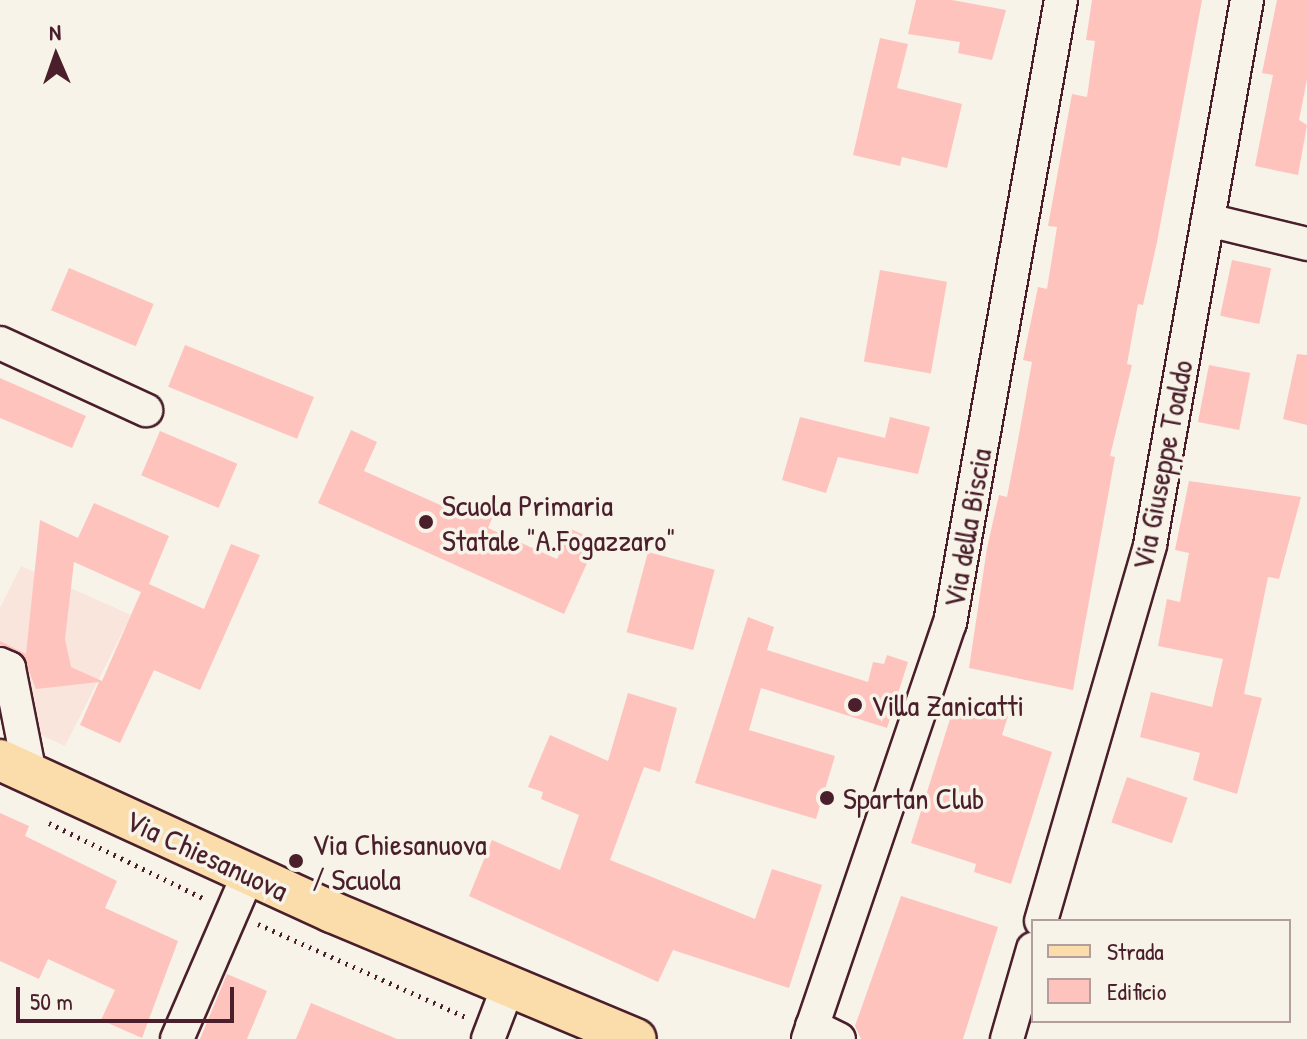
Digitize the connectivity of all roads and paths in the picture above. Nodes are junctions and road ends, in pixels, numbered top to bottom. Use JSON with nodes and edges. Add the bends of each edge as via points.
{"nodes":[{"id":1,"x":1061,"y":0,"type":"edge"},
{"id":2,"x":1247,"y":0,"type":"edge"},
{"id":3,"x":1208,"y":220,"type":"junction"},
{"id":4,"x":1307,"y":244,"type":"edge"},
{"id":5,"x":0,"y":343,"type":"edge"},
{"id":6,"x":146,"y":410,"type":"dead end"},
{"id":7,"x":0,"y":664,"type":"edge"},
{"id":8,"x":15,"y":767,"type":"edge"},
{"id":9,"x":43,"y":821,"type":"dead end"},
{"id":10,"x":248,"y":875,"type":"junction"},
{"id":11,"x":216,"y":904,"type":"dead end"},
{"id":12,"x":1042,"y":919,"type":"edge"},
{"id":13,"x":249,"y":921,"type":"dead end"},
{"id":14,"x":1031,"y":956,"type":"edge"},
{"id":15,"x":508,"y":987,"type":"junction"},
{"id":16,"x":465,"y":1017,"type":"dead end"},
{"id":17,"x":819,"y":1035,"type":"edge"},
{"id":18,"x":177,"y":1039,"type":"edge"},
{"id":19,"x":488,"y":1039,"type":"edge"},
{"id":20,"x":636,"y":1039,"type":"edge"},
{"id":21,"x":1007,"y":1039,"type":"edge"}],
"edges":[{"from":1,"to":17,"type":"street","name":"Via della Biscia","via":[[950,623]]},
{"from":2,"to":3,"type":"street","name":"Via Giuseppe Toaldo"},
{"from":3,"to":4,"type":"street"},
{"from":3,"to":12,"type":"street","name":"Via Giuseppe Toaldo","via":[[1150,545]]},
{"from":5,"to":6,"type":"street"},
{"from":7,"to":8,"type":"street","via":[[9,668]]},
{"from":8,"to":10,"type":"main road","name":"Via Chiesanuova"},
{"from":9,"to":11,"type":"path"},
{"from":10,"to":15,"type":"main road","name":"Via Chiesanuova"},
{"from":10,"to":18,"type":"street"},
{"from":13,"to":16,"type":"path"},
{"from":14,"to":21,"type":"street"},
{"from":15,"to":19,"type":"street"},
{"from":15,"to":20,"type":"main road","name":"Via Chiesanuova"}]}
